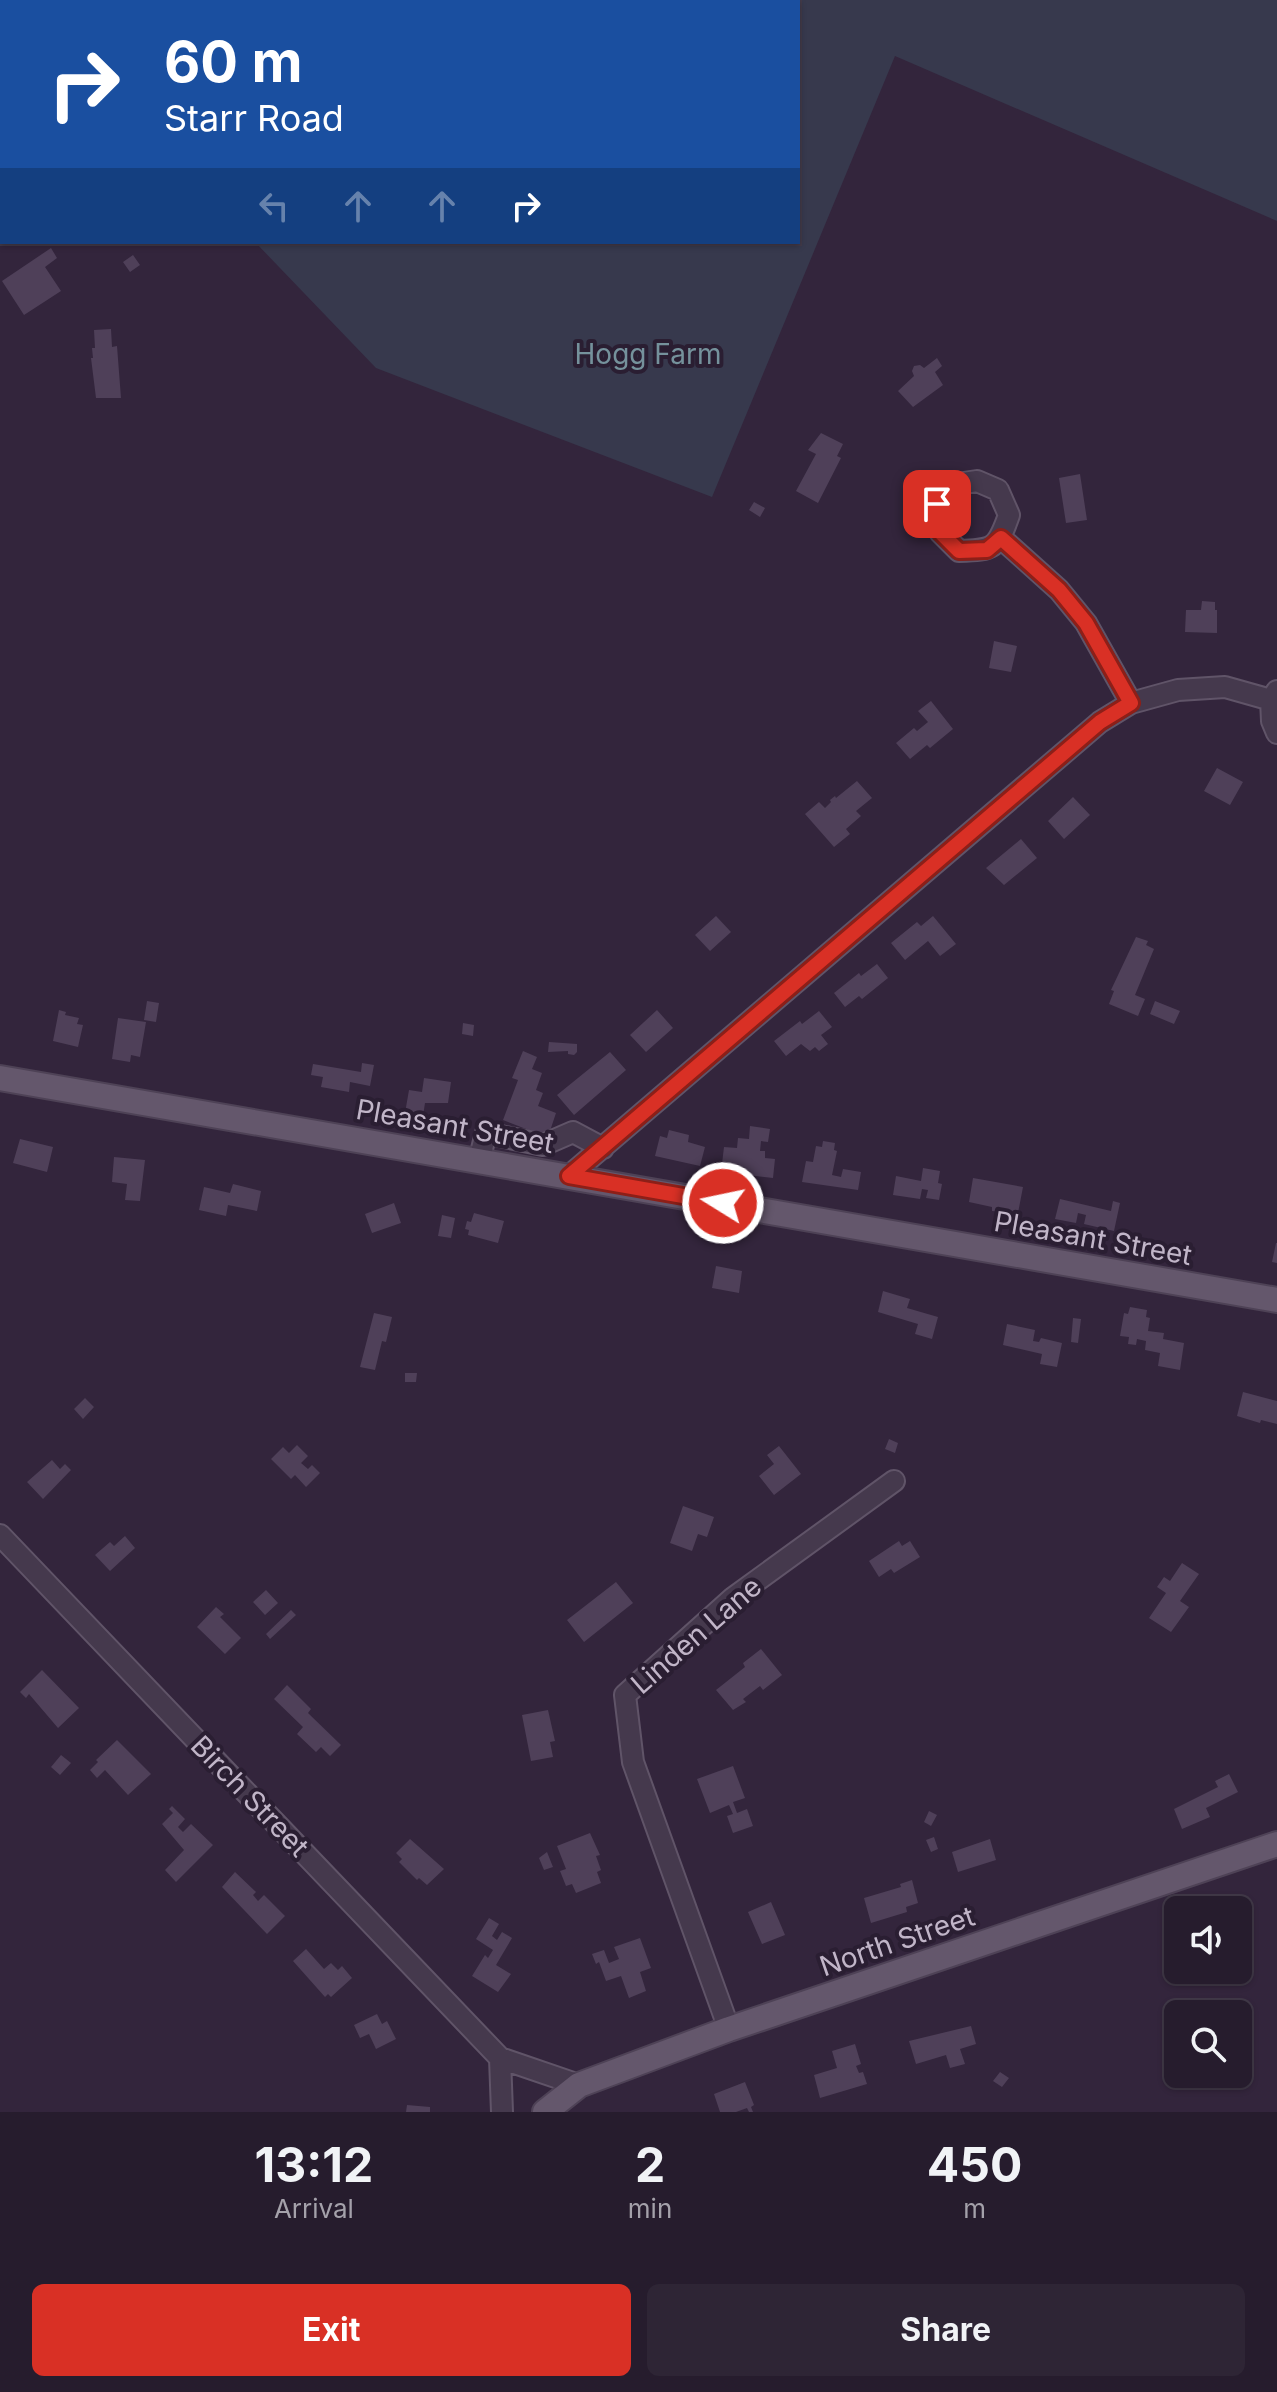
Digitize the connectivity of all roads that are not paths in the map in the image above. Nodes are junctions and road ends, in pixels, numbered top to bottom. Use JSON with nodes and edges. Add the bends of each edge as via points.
{"nodes":[{"id":1,"x":1001,"y":538,"type":"dead end"},
{"id":2,"x":1274,"y":695,"type":"edge"},
{"id":3,"x":1131,"y":703,"type":"junction"},
{"id":4,"x":1277,"y":733,"type":"edge"},
{"id":5,"x":0,"y":1078,"type":"edge"},
{"id":6,"x":603,"y":1148,"type":"junction"},
{"id":7,"x":479,"y":1161,"type":"junction"},
{"id":8,"x":569,"y":1176,"type":"junction"},
{"id":9,"x":1277,"y":1300,"type":"edge"},
{"id":10,"x":894,"y":1481,"type":"dead end"},
{"id":11,"x":0,"y":1535,"type":"edge"},
{"id":12,"x":1277,"y":1844,"type":"edge"},
{"id":13,"x":729,"y":2029,"type":"junction"},
{"id":14,"x":500,"y":2058,"type":"junction"},
{"id":15,"x":579,"y":2085,"type":"junction"},
{"id":16,"x":502,"y":2112,"type":"edge"},
{"id":17,"x":545,"y":2112,"type":"edge"}],
"edges":[{"from":1,"to":3,"type":"street","via":[[1059,590],[1086,623]]},
{"from":2,"to":3,"type":"street","via":[[1225,687],[1178,690]]},
{"from":2,"to":4,"type":"street","via":[[1272,721]]},
{"from":3,"to":6,"type":"street","via":[[1100,722]]},
{"from":5,"to":7,"type":"main road","name":"Pleasant Street"},
{"from":6,"to":7,"type":"street","via":[[573,1132],[543,1145],[486,1133]]},
{"from":6,"to":8,"type":"street"},
{"from":7,"to":8,"type":"main road","name":"Pleasant Street"},
{"from":8,"to":9,"type":"main road","name":"Pleasant Street"},
{"from":10,"to":13,"type":"street","name":"Linden Lane","via":[[733,1598],[625,1695],[633,1762]]},
{"from":11,"to":14,"type":"street","name":"Birch Street"},
{"from":12,"to":13,"type":"main road","name":"North Street"},
{"from":13,"to":15,"type":"main road","name":"North Street"},
{"from":14,"to":15,"type":"street","name":"Birch Street"},
{"from":14,"to":16,"type":"street"},
{"from":15,"to":17,"type":"main road","name":"North Street"}]}
